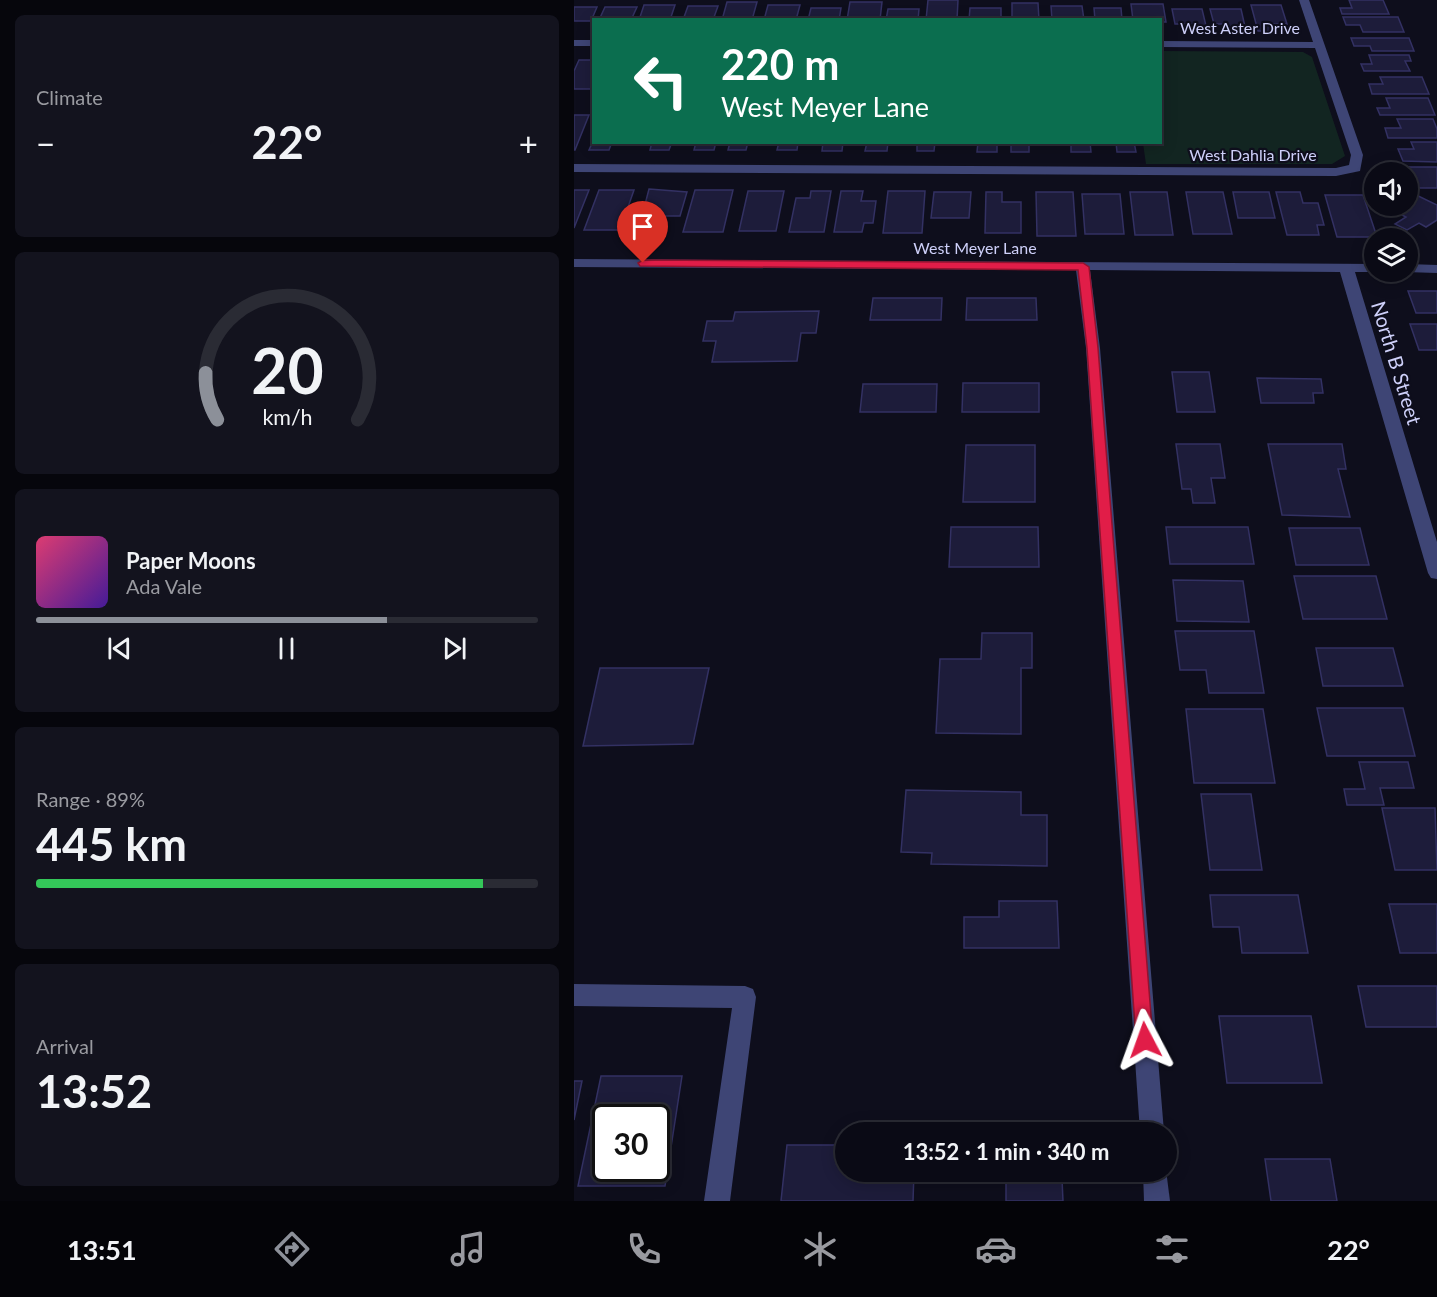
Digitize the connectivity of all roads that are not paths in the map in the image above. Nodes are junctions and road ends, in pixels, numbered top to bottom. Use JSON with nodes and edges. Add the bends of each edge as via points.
{"nodes":[{"id":1,"x":1304,"y":0,"type":"edge"},
{"id":2,"x":574,"y":43,"type":"edge"},
{"id":3,"x":592,"y":43,"type":"edge"},
{"id":4,"x":1162,"y":44,"type":"edge"},
{"id":5,"x":1319,"y":45,"type":"junction"},
{"id":6,"x":574,"y":168,"type":"edge"},
{"id":7,"x":574,"y":263,"type":"edge"},
{"id":8,"x":1083,"y":267,"type":"junction"},
{"id":9,"x":1346,"y":267,"type":"junction"},
{"id":10,"x":1364,"y":268,"type":"edge"},
{"id":11,"x":1418,"y":268,"type":"edge"},
{"id":12,"x":1436,"y":268,"type":"edge"},
{"id":13,"x":1436,"y":573,"type":"edge"},
{"id":14,"x":574,"y":995,"type":"edge"},
{"id":15,"x":1151,"y":1122,"type":"edge"},
{"id":16,"x":1155,"y":1182,"type":"edge"},
{"id":17,"x":717,"y":1201,"type":"edge"},
{"id":18,"x":1157,"y":1201,"type":"edge"}],
"edges":[{"from":1,"to":5,"type":"street"},
{"from":2,"to":3,"type":"street"},
{"from":4,"to":5,"type":"street","name":"West Aster Drive"},
{"from":5,"to":6,"type":"street","name":"West Dahlia Drive","via":[[1357,155],[1355,168],[1336,172]]},
{"from":7,"to":8,"type":"street","name":"West Meyer Lane"},
{"from":8,"to":9,"type":"street","name":"West Meyer Lane"},
{"from":8,"to":15,"type":"street","via":[[1093,348]]},
{"from":9,"to":10,"type":"street","name":"West Meyer Lane"},
{"from":9,"to":13,"type":"street","name":"North B Street"},
{"from":11,"to":12,"type":"street"},
{"from":14,"to":17,"type":"street","via":[[745,997]]},
{"from":16,"to":18,"type":"street"}]}
